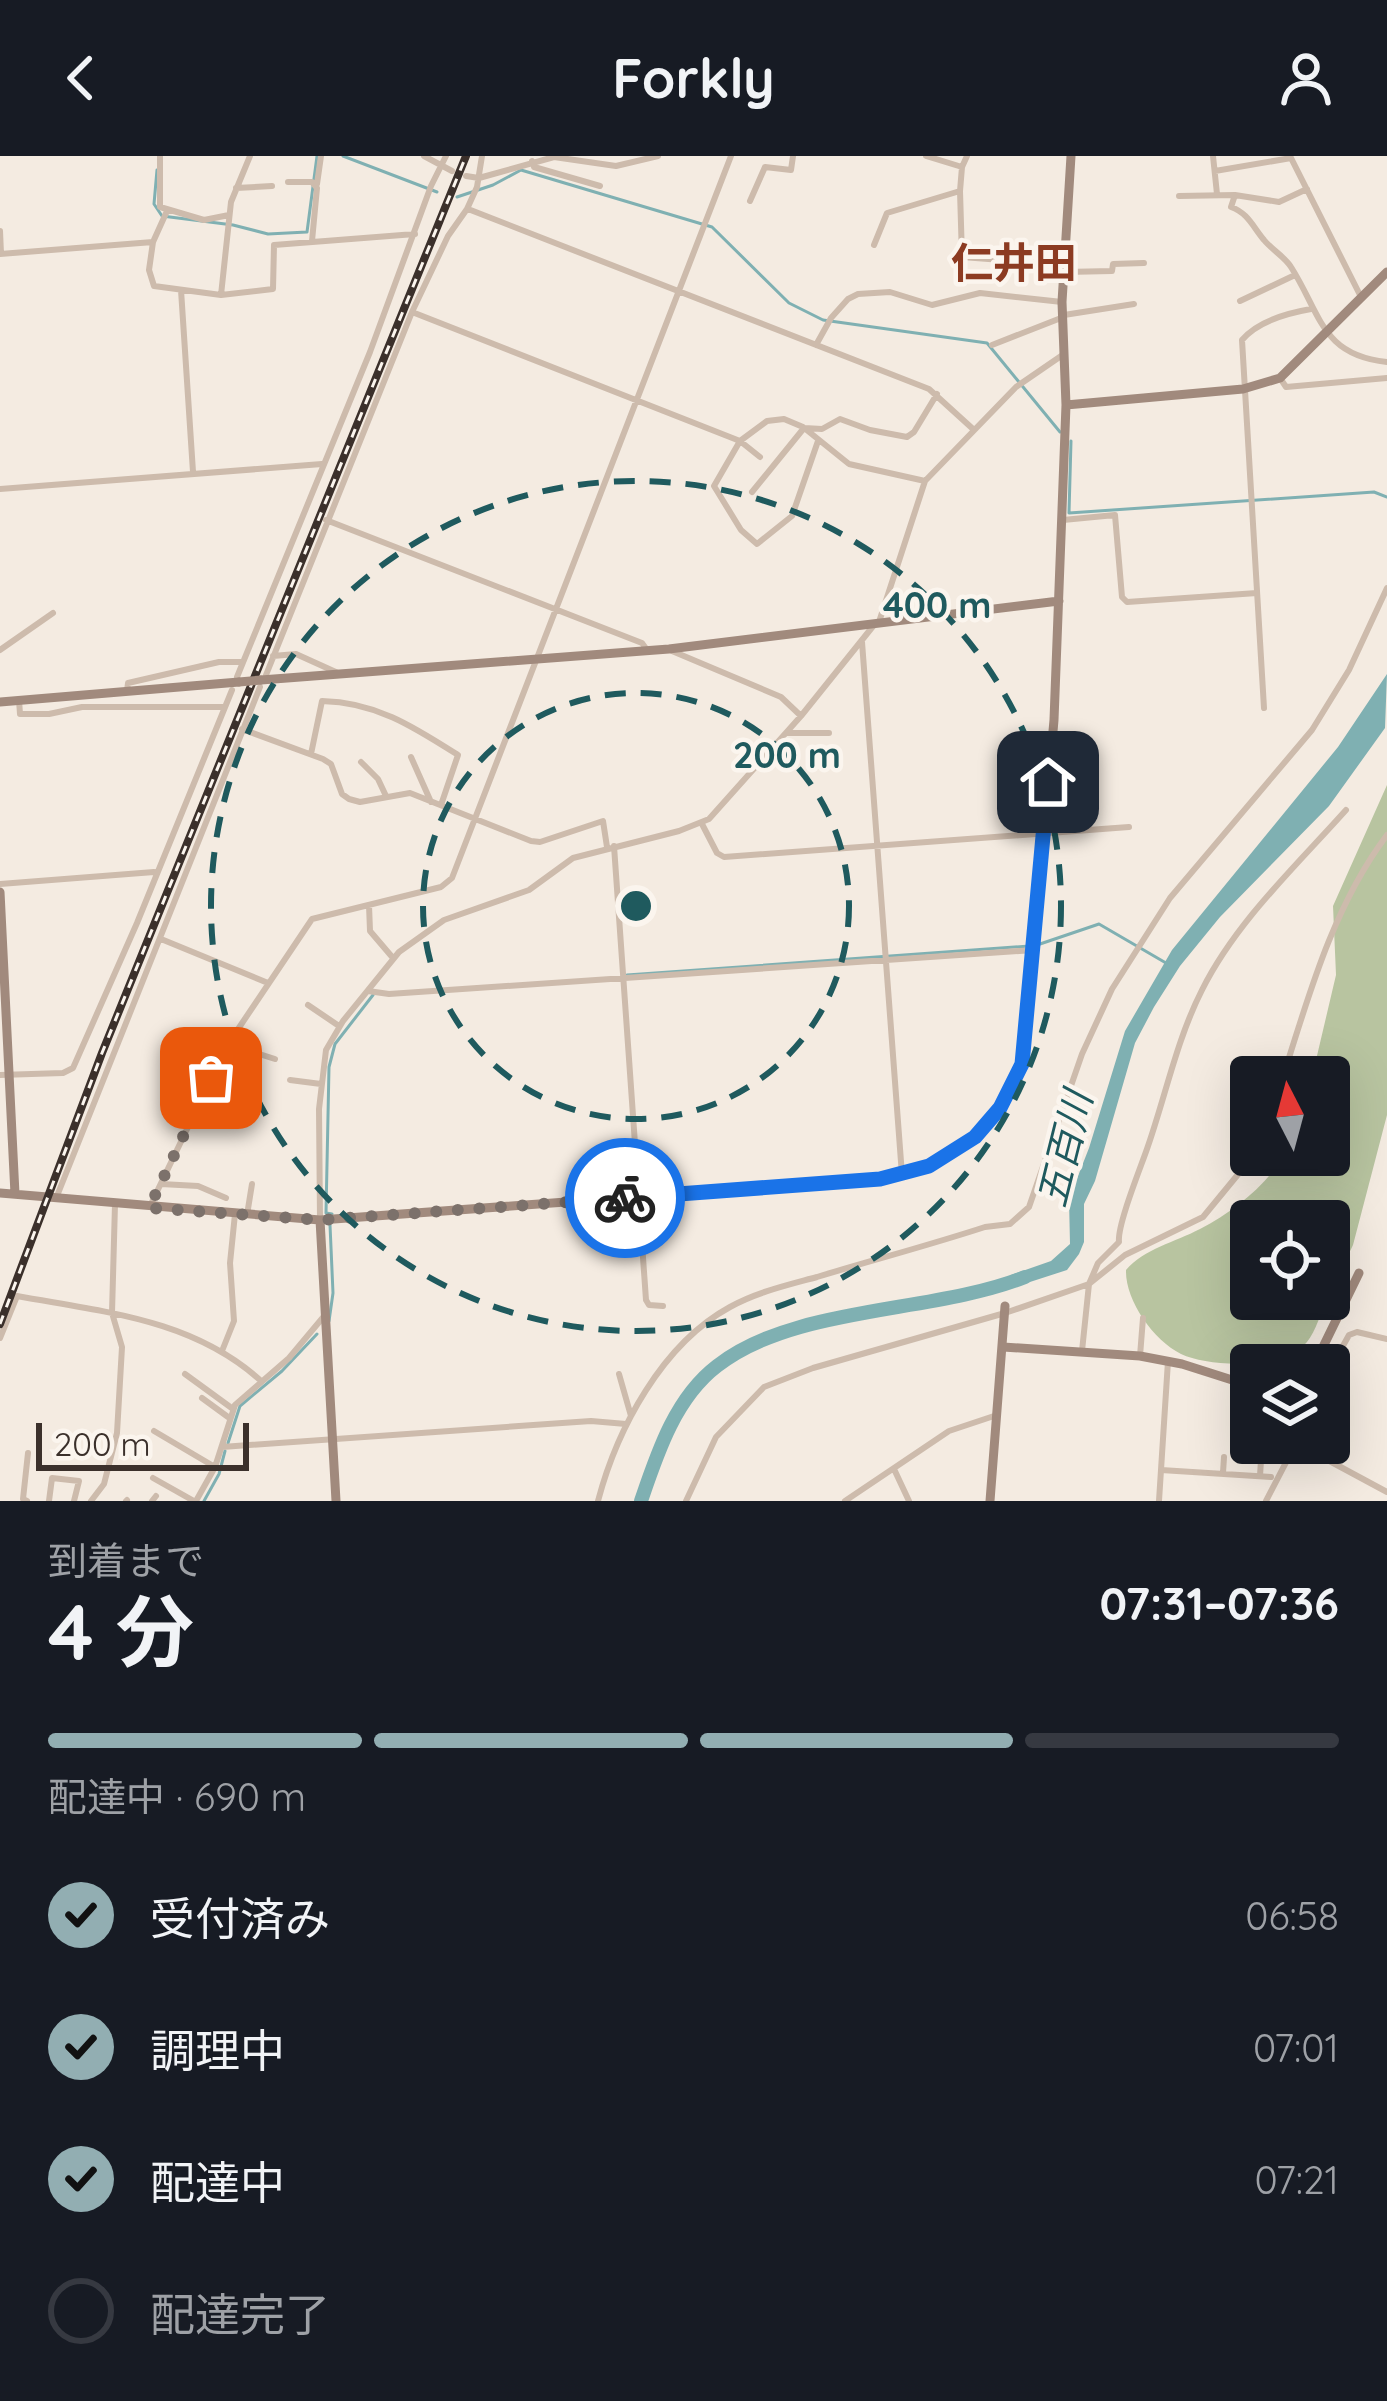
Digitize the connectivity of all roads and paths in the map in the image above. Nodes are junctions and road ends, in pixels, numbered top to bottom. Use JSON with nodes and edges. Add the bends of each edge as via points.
{"nodes":[{"id":1,"x":160,"y":156,"type":"edge"},
{"id":2,"x":250,"y":156,"type":"edge"},
{"id":3,"x":321,"y":156,"type":"edge"},
{"id":4,"x":424,"y":156,"type":"edge"},
{"id":5,"x":446,"y":156,"type":"edge"},
{"id":6,"x":482,"y":156,"type":"edge"},
{"id":7,"x":658,"y":156,"type":"edge"},
{"id":8,"x":731,"y":156,"type":"edge"},
{"id":9,"x":793,"y":156,"type":"edge"},
{"id":10,"x":926,"y":156,"type":"edge"},
{"id":11,"x":967,"y":156,"type":"edge"},
{"id":12,"x":1071,"y":156,"type":"edge"},
{"id":13,"x":1213,"y":156,"type":"edge"},
{"id":14,"x":1291,"y":157,"type":"edge"},
{"id":15,"x":1249,"y":160,"type":"edge"},
{"id":16,"x":532,"y":161,"type":"junction"},
{"id":17,"x":442,"y":166,"type":"junction"},
{"id":18,"x":962,"y":166,"type":"junction"},
{"id":19,"x":452,"y":171,"type":"dead end"},
{"id":20,"x":1215,"y":171,"type":"junction"},
{"id":21,"x":466,"y":176,"type":"dead end"},
{"id":22,"x":288,"y":182,"type":"dead end"},
{"id":23,"x":477,"y":183,"type":"junction"},
{"id":24,"x":272,"y":186,"type":"dead end"},
{"id":25,"x":600,"y":186,"type":"dead end"},
{"id":26,"x":236,"y":188,"type":"junction"},
{"id":27,"x":317,"y":188,"type":"junction"},
{"id":28,"x":1306,"y":189,"type":"junction"},
{"id":29,"x":960,"y":191,"type":"junction"},
{"id":30,"x":1217,"y":194,"type":"junction"},
{"id":31,"x":1235,"y":195,"type":"junction"},
{"id":32,"x":1179,"y":196,"type":"dead end"},
{"id":33,"x":750,"y":200,"type":"dead end"},
{"id":34,"x":467,"y":209,"type":"junction"},
{"id":35,"x":167,"y":211,"type":"junction"},
{"id":36,"x":229,"y":221,"type":"junction"},
{"id":37,"x":0,"y":231,"type":"edge"},
{"id":38,"x":416,"y":234,"type":"junction"},
{"id":39,"x":153,"y":242,"type":"junction"},
{"id":40,"x":311,"y":242,"type":"junction"},
{"id":41,"x":874,"y":245,"type":"dead end"},
{"id":42,"x":1,"y":254,"type":"edge"},
{"id":43,"x":1144,"y":263,"type":"dead end"},
{"id":44,"x":1065,"y":268,"type":"junction"},
{"id":45,"x":1387,"y":272,"type":"edge"},
{"id":46,"x":1295,"y":275,"type":"junction"},
{"id":47,"x":181,"y":290,"type":"junction"},
{"id":48,"x":680,"y":292,"type":"junction"},
{"id":49,"x":221,"y":295,"type":"junction"},
{"id":50,"x":1360,"y":295,"type":"junction"},
{"id":51,"x":1240,"y":301,"type":"dead end"},
{"id":52,"x":1063,"y":302,"type":"junction"},
{"id":53,"x":1134,"y":304,"type":"dead end"},
{"id":54,"x":1311,"y":309,"type":"junction"},
{"id":55,"x":412,"y":312,"type":"junction"},
{"id":56,"x":1064,"y":316,"type":"junction"},
{"id":57,"x":1326,"y":332,"type":"junction"},
{"id":58,"x":816,"y":345,"type":"junction"},
{"id":59,"x":992,"y":345,"type":"dead end"},
{"id":60,"x":1066,"y":354,"type":"junction"},
{"id":61,"x":1387,"y":362,"type":"edge"},
{"id":62,"x":1280,"y":378,"type":"junction"},
{"id":63,"x":1387,"y":378,"type":"edge"},
{"id":64,"x":1243,"y":389,"type":"junction"},
{"id":65,"x":938,"y":394,"type":"junction"},
{"id":66,"x":639,"y":401,"type":"junction"},
{"id":67,"x":1066,"y":405,"type":"junction"},
{"id":68,"x":804,"y":428,"type":"junction"},
{"id":69,"x":973,"y":429,"type":"junction"},
{"id":70,"x":740,"y":441,"type":"junction"},
{"id":71,"x":818,"y":441,"type":"junction"},
{"id":72,"x":760,"y":457,"type":"dead end"},
{"id":73,"x":322,"y":464,"type":"junction"},
{"id":74,"x":194,"y":473,"type":"junction"},
{"id":75,"x":925,"y":481,"type":"junction"},
{"id":76,"x":0,"y":489,"type":"edge"},
{"id":77,"x":752,"y":492,"type":"dead end"},
{"id":78,"x":326,"y":520,"type":"junction"},
{"id":79,"x":1063,"y":520,"type":"junction"},
{"id":80,"x":1387,"y":588,"type":"edge"},
{"id":81,"x":1257,"y":593,"type":"junction"},
{"id":82,"x":1059,"y":601,"type":"junction"},
{"id":83,"x":556,"y":609,"type":"junction"},
{"id":84,"x":53,"y":614,"type":"dead end"},
{"id":85,"x":877,"y":622,"type":"junction"},
{"id":86,"x":862,"y":642,"type":"junction"},
{"id":87,"x":669,"y":649,"type":"junction"},
{"id":88,"x":0,"y":650,"type":"edge"},
{"id":89,"x":647,"y":650,"type":"junction"},
{"id":90,"x":273,"y":656,"type":"junction"},
{"id":91,"x":537,"y":660,"type":"junction"},
{"id":92,"x":243,"y":662,"type":"junction"},
{"id":93,"x":341,"y":674,"type":"junction"},
{"id":94,"x":262,"y":681,"type":"junction"},
{"id":95,"x":236,"y":683,"type":"junction"},
{"id":96,"x":127,"y":691,"type":"junction"},
{"id":97,"x":19,"y":700,"type":"junction"},
{"id":98,"x":0,"y":702,"type":"edge"},
{"id":99,"x":224,"y":707,"type":"junction"},
{"id":100,"x":1264,"y":708,"type":"dead end"},
{"id":101,"x":801,"y":716,"type":"junction"},
{"id":102,"x":242,"y":729,"type":"junction"},
{"id":103,"x":829,"y":733,"type":"dead end"},
{"id":104,"x":786,"y":734,"type":"junction"},
{"id":105,"x":311,"y":754,"type":"junction"},
{"id":106,"x":411,"y":757,"type":"dead end"},
{"id":107,"x":361,"y":762,"type":"dead end"},
{"id":108,"x":386,"y":796,"type":"junction"},
{"id":109,"x":431,"y":802,"type":"junction"},
{"id":110,"x":441,"y":805,"type":"junction"},
{"id":111,"x":1346,"y":810,"type":"dead end"},
{"id":112,"x":476,"y":819,"type":"junction"},
{"id":113,"x":702,"y":824,"type":"junction"},
{"id":114,"x":1129,"y":826,"type":"dead end"},
{"id":115,"x":1042,"y":835,"type":"junction"},
{"id":116,"x":1387,"y":835,"type":"edge"},
{"id":117,"x":610,"y":846,"type":"junction"},
{"id":118,"x":876,"y":847,"type":"junction"},
{"id":119,"x":154,"y":872,"type":"junction"},
{"id":120,"x":0,"y":888,"type":"edge"},
{"id":121,"x":369,"y":904,"type":"junction"},
{"id":122,"x":161,"y":938,"type":"junction"},
{"id":123,"x":1034,"y":950,"type":"junction"},
{"id":124,"x":393,"y":958,"type":"junction"},
{"id":125,"x":885,"y":959,"type":"junction"},
{"id":126,"x":623,"y":976,"type":"junction"},
{"id":127,"x":3,"y":980,"type":"edge"},
{"id":128,"x":268,"y":983,"type":"junction"},
{"id":129,"x":368,"y":991,"type":"junction"},
{"id":130,"x":308,"y":1005,"type":"dead end"},
{"id":131,"x":339,"y":1026,"type":"junction"},
{"id":132,"x":227,"y":1043,"type":"junction"},
{"id":133,"x":1290,"y":1056,"type":"edge"},
{"id":134,"x":274,"y":1059,"type":"dead end"},
{"id":135,"x":1022,"y":1064,"type":"junction"},
{"id":136,"x":5,"y":1075,"type":"edge"},
{"id":137,"x":290,"y":1080,"type":"dead end"},
{"id":138,"x":1022,"y":1080,"type":"dead end"},
{"id":139,"x":321,"y":1084,"type":"junction"},
{"id":140,"x":902,"y":1174,"type":"junction"},
{"id":141,"x":1237,"y":1176,"type":"edge"},
{"id":142,"x":161,"y":1184,"type":"junction"},
{"id":143,"x":252,"y":1184,"type":"dead end"},
{"id":144,"x":4,"y":1195,"type":"edge"},
{"id":145,"x":640,"y":1197,"type":"junction"},
{"id":146,"x":56,"y":1198,"type":"junction"},
{"id":147,"x":226,"y":1198,"type":"dead end"},
{"id":148,"x":115,"y":1204,"type":"junction"},
{"id":149,"x":149,"y":1208,"type":"junction"},
{"id":150,"x":241,"y":1215,"type":"junction"},
{"id":151,"x":320,"y":1220,"type":"junction"},
{"id":152,"x":1359,"y":1273,"type":"dead end"},
{"id":153,"x":1089,"y":1284,"type":"junction"},
{"id":154,"x":663,"y":1306,"type":"dead end"},
{"id":155,"x":1005,"y":1310,"type":"junction"},
{"id":156,"x":112,"y":1313,"type":"junction"},
{"id":157,"x":325,"y":1316,"type":"junction"},
{"id":158,"x":1143,"y":1318,"type":"dead end"},
{"id":159,"x":0,"y":1338,"type":"edge"},
{"id":160,"x":1387,"y":1340,"type":"edge"},
{"id":161,"x":1324,"y":1344,"type":"edge"},
{"id":162,"x":1344,"y":1344,"type":"edge"},
{"id":163,"x":1003,"y":1347,"type":"junction"},
{"id":164,"x":222,"y":1351,"type":"junction"},
{"id":165,"x":1082,"y":1352,"type":"junction"},
{"id":166,"x":1140,"y":1356,"type":"junction"},
{"id":167,"x":1168,"y":1360,"type":"junction"},
{"id":168,"x":185,"y":1374,"type":"dead end"},
{"id":169,"x":620,"y":1374,"type":"dead end"},
{"id":170,"x":1230,"y":1379,"type":"edge"},
{"id":171,"x":260,"y":1380,"type":"junction"},
{"id":172,"x":202,"y":1399,"type":"dead end"},
{"id":173,"x":233,"y":1408,"type":"junction"},
{"id":174,"x":998,"y":1414,"type":"junction"},
{"id":175,"x":229,"y":1418,"type":"junction"},
{"id":176,"x":629,"y":1420,"type":"junction"},
{"id":177,"x":154,"y":1431,"type":"dead end"},
{"id":178,"x":331,"y":1439,"type":"junction"},
{"id":179,"x":221,"y":1447,"type":"junction"},
{"id":180,"x":28,"y":1453,"type":"dead end"},
{"id":181,"x":1224,"y":1457,"type":"dead end"},
{"id":182,"x":1261,"y":1464,"type":"edge"},
{"id":183,"x":1285,"y":1464,"type":"edge"},
{"id":184,"x":1335,"y":1464,"type":"edge"},
{"id":185,"x":215,"y":1467,"type":"junction"},
{"id":186,"x":894,"y":1469,"type":"junction"},
{"id":187,"x":1162,"y":1470,"type":"junction"},
{"id":188,"x":1223,"y":1474,"type":"junction"},
{"id":189,"x":1260,"y":1476,"type":"junction"},
{"id":190,"x":1271,"y":1477,"type":"dead end"},
{"id":191,"x":153,"y":1478,"type":"dead end"},
{"id":192,"x":1387,"y":1492,"type":"edge"},
{"id":193,"x":27,"y":1501,"type":"edge"},
{"id":194,"x":49,"y":1501,"type":"edge"},
{"id":195,"x":74,"y":1501,"type":"edge"},
{"id":196,"x":91,"y":1501,"type":"edge"},
{"id":197,"x":195,"y":1501,"type":"edge"},
{"id":198,"x":336,"y":1501,"type":"edge"},
{"id":199,"x":598,"y":1501,"type":"edge"},
{"id":200,"x":686,"y":1501,"type":"edge"},
{"id":201,"x":845,"y":1501,"type":"edge"},
{"id":202,"x":908,"y":1501,"type":"edge"},
{"id":203,"x":990,"y":1501,"type":"edge"},
{"id":204,"x":1160,"y":1501,"type":"edge"},
{"id":205,"x":1266,"y":1501,"type":"edge"}],
"edges":[{"from":1,"to":35,"type":"street","via":[[158,200]]},
{"from":2,"to":26,"type":"street"},
{"from":3,"to":27,"type":"street"},
{"from":4,"to":17,"type":"street"},
{"from":5,"to":17,"type":"street"},
{"from":6,"to":23,"type":"street"},
{"from":7,"to":16,"type":"street","via":[[616,166]]},
{"from":8,"to":48,"type":"street"},
{"from":9,"to":33,"type":"street","via":[[791,170],[765,167]]},
{"from":10,"to":18,"type":"street"},
{"from":11,"to":18,"type":"street"},
{"from":12,"to":44,"type":"street"},
{"from":13,"to":20,"type":"street"},
{"from":14,"to":15,"type":"street"},
{"from":14,"to":28,"type":"street"},
{"from":15,"to":20,"type":"street"},
{"from":16,"to":23,"type":"street"},
{"from":16,"to":25,"type":"street"},
{"from":17,"to":19,"type":"street"},
{"from":17,"to":38,"type":"street"},
{"from":18,"to":29,"type":"street"},
{"from":20,"to":30,"type":"street"},
{"from":21,"to":23,"type":"street"},
{"from":22,"to":27,"type":"street"},
{"from":23,"to":34,"type":"street"},
{"from":24,"to":26,"type":"street"},
{"from":26,"to":36,"type":"street"},
{"from":27,"to":40,"type":"street"},
{"from":28,"to":31,"type":"street","via":[[1279,202]]},
{"from":28,"to":50,"type":"street"},
{"from":29,"to":41,"type":"street","via":[[887,214]]},
{"from":29,"to":44,"type":"street","via":[[962,257]]},
{"from":30,"to":31,"type":"street"},
{"from":30,"to":32,"type":"street"},
{"from":31,"to":46,"type":"street","via":[[1232,207]]},
{"from":34,"to":48,"type":"street"},
{"from":34,"to":55,"type":"street"},
{"from":35,"to":36,"type":"street"},
{"from":35,"to":39,"type":"street"},
{"from":36,"to":49,"type":"street"},
{"from":37,"to":42,"type":"street"},
{"from":38,"to":40,"type":"street"},
{"from":38,"to":73,"type":"street"},
{"from":39,"to":42,"type":"street"},
{"from":39,"to":47,"type":"street","via":[[152,284]]},
{"from":40,"to":49,"type":"street","via":[[272,247],[269,292]]},
{"from":43,"to":44,"type":"street"},
{"from":44,"to":52,"type":"street"},
{"from":45,"to":50,"type":"street"},
{"from":46,"to":51,"type":"street"},
{"from":46,"to":54,"type":"street"},
{"from":47,"to":49,"type":"street"},
{"from":47,"to":74,"type":"street"},
{"from":48,"to":58,"type":"street"},
{"from":48,"to":66,"type":"street"},
{"from":50,"to":57,"type":"street"},
{"from":52,"to":56,"type":"street"},
{"from":52,"to":58,"type":"street","via":[[980,293],[932,305],[881,292],[854,295]]},
{"from":53,"to":56,"type":"street"},
{"from":54,"to":57,"type":"street"},
{"from":54,"to":64,"type":"street","via":[[1244,335]]},
{"from":55,"to":66,"type":"street"},
{"from":55,"to":78,"type":"street"},
{"from":56,"to":59,"type":"street"},
{"from":56,"to":60,"type":"street"},
{"from":57,"to":61,"type":"street","via":[[1354,357]]},
{"from":57,"to":62,"type":"street"},
{"from":58,"to":65,"type":"street"},
{"from":60,"to":67,"type":"street"},
{"from":60,"to":69,"type":"street"},
{"from":62,"to":63,"type":"street","via":[[1286,387]]},
{"from":62,"to":64,"type":"street"},
{"from":64,"to":67,"type":"street"},
{"from":64,"to":81,"type":"street"},
{"from":65,"to":68,"type":"street","via":[[911,436],[841,419]]},
{"from":65,"to":69,"type":"street"},
{"from":66,"to":70,"type":"street"},
{"from":66,"to":83,"type":"street"},
{"from":67,"to":79,"type":"street"},
{"from":68,"to":70,"type":"street","via":[[771,419]]},
{"from":68,"to":71,"type":"street"},
{"from":68,"to":77,"type":"street"},
{"from":69,"to":75,"type":"street"},
{"from":70,"to":71,"type":"street","via":[[714,489],[757,544],[792,516]]},
{"from":70,"to":72,"type":"street"},
{"from":71,"to":75,"type":"street","via":[[849,464]]},
{"from":73,"to":74,"type":"street"},
{"from":73,"to":92,"type":"street"},
{"from":74,"to":76,"type":"street"},
{"from":75,"to":85,"type":"street"},
{"from":78,"to":83,"type":"street"},
{"from":78,"to":90,"type":"street"},
{"from":79,"to":81,"type":"street","via":[[1115,515],[1127,602]]},
{"from":79,"to":82,"type":"street"},
{"from":80,"to":176,"type":"street","via":[[1312,730],[1170,898],[1112,989],[1023,1215],[730,1306],[681,1347]]},
{"from":81,"to":100,"type":"street"},
{"from":82,"to":85,"type":"street"},
{"from":82,"to":115,"type":"street"},
{"from":83,"to":89,"type":"street"},
{"from":83,"to":91,"type":"street"},
{"from":84,"to":88,"type":"street"},
{"from":85,"to":86,"type":"street"},
{"from":85,"to":87,"type":"street"},
{"from":86,"to":101,"type":"street"},
{"from":86,"to":118,"type":"street"},
{"from":87,"to":89,"type":"street"},
{"from":87,"to":101,"type":"street","via":[[781,697]]},
{"from":89,"to":91,"type":"street"},
{"from":90,"to":93,"type":"street","via":[[296,654]]},
{"from":90,"to":94,"type":"street"},
{"from":91,"to":93,"type":"street"},
{"from":91,"to":112,"type":"street"},
{"from":92,"to":95,"type":"street"},
{"from":92,"to":96,"type":"street","via":[[128,683]]},
{"from":93,"to":94,"type":"street"},
{"from":94,"to":95,"type":"street","bridge":true},
{"from":94,"to":102,"type":"street"},
{"from":95,"to":96,"type":"street"},
{"from":95,"to":99,"type":"street"},
{"from":96,"to":97,"type":"street"},
{"from":97,"to":98,"type":"street"},
{"from":97,"to":99,"type":"street","via":[[20,715]]},
{"from":99,"to":119,"type":"street"},
{"from":101,"to":104,"type":"street"},
{"from":102,"to":105,"type":"street"},
{"from":102,"to":122,"type":"street"},
{"from":103,"to":104,"type":"street"},
{"from":104,"to":113,"type":"street"},
{"from":105,"to":108,"type":"street","via":[[331,764],[349,799]]},
{"from":105,"to":110,"type":"street","via":[[322,700],[394,716],[458,755]]},
{"from":106,"to":109,"type":"street"},
{"from":107,"to":108,"type":"street"},
{"from":108,"to":109,"type":"street"},
{"from":109,"to":110,"type":"street"},
{"from":110,"to":112,"type":"street"},
{"from":111,"to":153,"type":"street","via":[[1263,902],[1203,988],[1119,1242]]},
{"from":112,"to":117,"type":"street","via":[[537,842],[603,821]]},
{"from":112,"to":121,"type":"street","via":[[447,884]]},
{"from":113,"to":117,"type":"street"},
{"from":113,"to":118,"type":"street","via":[[724,857]]},
{"from":114,"to":115,"type":"street"},
{"from":115,"to":118,"type":"street"},
{"from":115,"to":123,"type":"street"},
{"from":116,"to":133,"type":"street","via":[[1336,926]]},
{"from":117,"to":124,"type":"street","via":[[573,858],[523,893],[444,920]]},
{"from":117,"to":126,"type":"street"},
{"from":118,"to":125,"type":"street"},
{"from":119,"to":120,"type":"street"},
{"from":119,"to":136,"type":"street","via":[[73,1067]]},
{"from":120,"to":127,"type":"street"},
{"from":121,"to":124,"type":"street","via":[[370,931]]},
{"from":121,"to":128,"type":"street","via":[[312,919]]},
{"from":122,"to":128,"type":"street"},
{"from":122,"to":146,"type":"street"},
{"from":123,"to":125,"type":"street"},
{"from":123,"to":135,"type":"street"},
{"from":124,"to":129,"type":"street"},
{"from":125,"to":126,"type":"street"},
{"from":125,"to":140,"type":"street"},
{"from":126,"to":129,"type":"street"},
{"from":126,"to":145,"type":"street"},
{"from":127,"to":136,"type":"street"},
{"from":128,"to":132,"type":"street"},
{"from":129,"to":131,"type":"street"},
{"from":130,"to":131,"type":"street"},
{"from":131,"to":139,"type":"street"},
{"from":132,"to":134,"type":"street"},
{"from":132,"to":142,"type":"street"},
{"from":135,"to":138,"type":"street"},
{"from":135,"to":140,"type":"street","via":[[975,1137]]},
{"from":136,"to":144,"type":"street"},
{"from":137,"to":139,"type":"street"},
{"from":139,"to":151,"type":"street"},
{"from":140,"to":145,"type":"street"},
{"from":141,"to":153,"type":"street","via":[[1203,1217],[1125,1255]]},
{"from":142,"to":147,"type":"street"},
{"from":142,"to":149,"type":"street"},
{"from":143,"to":150,"type":"street"},
{"from":144,"to":146,"type":"street"},
{"from":145,"to":151,"type":"street"},
{"from":145,"to":154,"type":"street","via":[[646,1300]]},
{"from":146,"to":148,"type":"street"},
{"from":148,"to":149,"type":"street"},
{"from":148,"to":156,"type":"street"},
{"from":149,"to":150,"type":"street"},
{"from":150,"to":151,"type":"street"},
{"from":150,"to":164,"type":"street","via":[[230,1263],[234,1321]]},
{"from":151,"to":157,"type":"street"},
{"from":152,"to":161,"type":"street"},
{"from":153,"to":155,"type":"street"},
{"from":153,"to":165,"type":"street"},
{"from":155,"to":163,"type":"street"},
{"from":155,"to":200,"type":"street","via":[[764,1388],[716,1437]]},
{"from":156,"to":159,"type":"street","via":[[17,1296]]},
{"from":156,"to":164,"type":"street","via":[[175,1328]]},
{"from":156,"to":196,"type":"street","via":[[122,1347],[117,1432],[104,1484]]},
{"from":157,"to":171,"type":"street"},
{"from":157,"to":178,"type":"street"},
{"from":158,"to":166,"type":"street"},
{"from":160,"to":162,"type":"street","via":[[1357,1332]]},
{"from":163,"to":165,"type":"street"},
{"from":163,"to":174,"type":"street"},
{"from":164,"to":171,"type":"street"},
{"from":165,"to":166,"type":"street"},
{"from":166,"to":167,"type":"street"},
{"from":167,"to":170,"type":"street"},
{"from":167,"to":187,"type":"street"},
{"from":168,"to":173,"type":"street"},
{"from":169,"to":176,"type":"street"},
{"from":171,"to":173,"type":"street"},
{"from":172,"to":175,"type":"street"},
{"from":173,"to":175,"type":"street"},
{"from":174,"to":186,"type":"street","via":[[950,1431]]},
{"from":174,"to":203,"type":"street"},
{"from":175,"to":179,"type":"street"},
{"from":176,"to":178,"type":"street"},
{"from":176,"to":199,"type":"street"},
{"from":177,"to":185,"type":"street"},
{"from":178,"to":179,"type":"street"},
{"from":178,"to":198,"type":"street"},
{"from":179,"to":185,"type":"street"},
{"from":180,"to":193,"type":"street"},
{"from":181,"to":188,"type":"street"},
{"from":182,"to":189,"type":"street"},
{"from":183,"to":205,"type":"street"},
{"from":184,"to":192,"type":"street"},
{"from":185,"to":197,"type":"street"},
{"from":186,"to":201,"type":"street"},
{"from":186,"to":202,"type":"street"},
{"from":187,"to":188,"type":"street"},
{"from":187,"to":204,"type":"street"},
{"from":188,"to":189,"type":"street"},
{"from":189,"to":190,"type":"street"},
{"from":191,"to":197,"type":"street"},
{"from":194,"to":195,"type":"street","via":[[52,1478],[79,1481]]}]}
